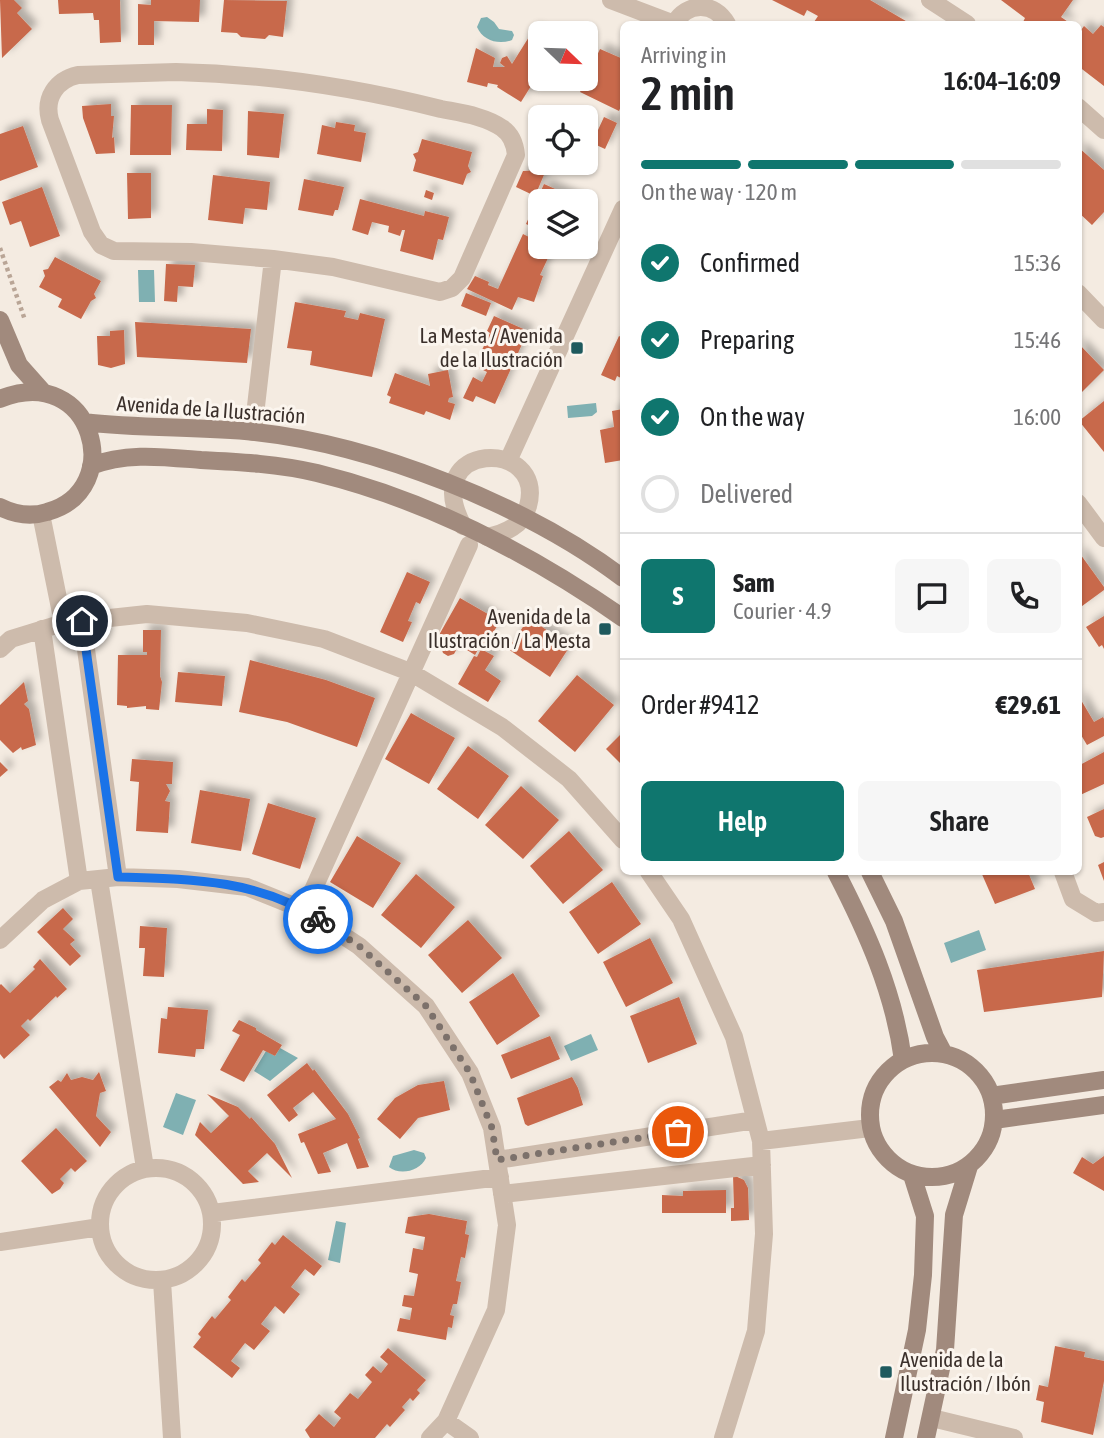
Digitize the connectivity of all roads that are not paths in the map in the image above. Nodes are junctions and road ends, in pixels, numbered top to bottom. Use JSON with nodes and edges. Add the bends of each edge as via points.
{"nodes":[{"id":1,"x":611,"y":0,"type":"edge"},
{"id":2,"x":930,"y":0,"type":"edge"},
{"id":3,"x":716,"y":5,"type":"edge"},
{"id":4,"x":666,"y":21,"type":"edge"},
{"id":5,"x":677,"y":21,"type":"edge"},
{"id":6,"x":725,"y":21,"type":"edge"},
{"id":7,"x":962,"y":21,"type":"edge"},
{"id":8,"x":1082,"y":111,"type":"edge"},
{"id":9,"x":1104,"y":130,"type":"edge"},
{"id":10,"x":620,"y":216,"type":"edge"},
{"id":11,"x":273,"y":259,"type":"junction"},
{"id":12,"x":1082,"y":297,"type":"edge"},
{"id":13,"x":0,"y":320,"type":"edge"},
{"id":14,"x":1104,"y":320,"type":"edge"},
{"id":15,"x":43,"y":392,"type":"junction"},
{"id":16,"x":0,"y":399,"type":"edge"},
{"id":17,"x":84,"y":422,"type":"junction"},
{"id":18,"x":253,"y":432,"type":"junction"},
{"id":19,"x":508,"y":461,"type":"junction"},
{"id":20,"x":91,"y":466,"type":"junction"},
{"id":21,"x":453,"y":486,"type":"junction"},
{"id":22,"x":0,"y":507,"type":"edge"},
{"id":23,"x":1082,"y":508,"type":"edge"},
{"id":24,"x":41,"y":514,"type":"junction"},
{"id":25,"x":523,"y":517,"type":"junction"},
{"id":26,"x":463,"y":526,"type":"junction"},
{"id":27,"x":487,"y":537,"type":"junction"},
{"id":28,"x":1104,"y":538,"type":"edge"},
{"id":29,"x":469,"y":545,"type":"dead end"},
{"id":30,"x":620,"y":576,"type":"edge"},
{"id":31,"x":620,"y":616,"type":"edge"},
{"id":32,"x":82,"y":621,"type":"junction"},
{"id":33,"x":63,"y":623,"type":"junction"},
{"id":34,"x":42,"y":629,"type":"junction"},
{"id":35,"x":0,"y":649,"type":"edge"},
{"id":36,"x":410,"y":672,"type":"junction"},
{"id":37,"x":620,"y":837,"type":"edge"},
{"id":38,"x":651,"y":875,"type":"edge"},
{"id":39,"x":837,"y":875,"type":"edge"},
{"id":40,"x":871,"y":875,"type":"edge"},
{"id":41,"x":1064,"y":875,"type":"edge"},
{"id":42,"x":118,"y":877,"type":"junction"},
{"id":43,"x":99,"y":880,"type":"junction"},
{"id":44,"x":79,"y":881,"type":"junction"},
{"id":45,"x":304,"y":910,"type":"junction"},
{"id":46,"x":1104,"y":912,"type":"edge"},
{"id":47,"x":0,"y":940,"type":"edge"},
{"id":48,"x":944,"y":1054,"type":"junction"},
{"id":49,"x":903,"y":1060,"type":"junction"},
{"id":50,"x":1104,"y":1080,"type":"edge"},
{"id":51,"x":991,"y":1096,"type":"junction"},
{"id":52,"x":1104,"y":1105,"type":"edge"},
{"id":53,"x":755,"y":1120,"type":"junction"},
{"id":54,"x":994,"y":1120,"type":"junction"},
{"id":55,"x":870,"y":1128,"type":"junction"},
{"id":56,"x":761,"y":1141,"type":"junction"},
{"id":57,"x":762,"y":1165,"type":"junction"},
{"id":58,"x":969,"y":1166,"type":"junction"},
{"id":59,"x":145,"y":1168,"type":"junction"},
{"id":60,"x":912,"y":1175,"type":"junction"},
{"id":61,"x":500,"y":1177,"type":"junction"},
{"id":62,"x":212,"y":1213,"type":"junction"},
{"id":63,"x":100,"y":1227,"type":"junction"},
{"id":64,"x":0,"y":1242,"type":"edge"},
{"id":65,"x":162,"y":1280,"type":"junction"},
{"id":66,"x":932,"y":1418,"type":"junction"},
{"id":67,"x":446,"y":1421,"type":"junction"},
{"id":68,"x":172,"y":1438,"type":"edge"},
{"id":69,"x":430,"y":1438,"type":"edge"},
{"id":70,"x":470,"y":1438,"type":"edge"},
{"id":71,"x":723,"y":1438,"type":"edge"},
{"id":72,"x":894,"y":1438,"type":"edge"},
{"id":73,"x":926,"y":1438,"type":"edge"},
{"id":74,"x":1014,"y":1438,"type":"edge"}],
"edges":[{"from":1,"to":4,"type":"street"},
{"from":2,"to":7,"type":"street"},
{"from":3,"to":5,"type":"street","via":[[688,10]]},
{"from":3,"to":6,"type":"street"},
{"from":8,"to":9,"type":"street"},
{"from":10,"to":19,"type":"street"},
{"from":11,"to":11,"type":"street","via":[[447,291],[461,278],[514,164],[512,139],[490,121],[373,93],[257,76],[176,72],[78,75],[52,92],[50,120],[101,245],[114,251]]},
{"from":11,"to":18,"type":"street"},
{"from":12,"to":14,"type":"street"},
{"from":13,"to":15,"type":"street","via":[[19,365]]},
{"from":15,"to":16,"type":"street"},
{"from":15,"to":17,"type":"street","via":[[63,400]]},
{"from":17,"to":18,"type":"street","name":"Avenida de la Ilustración"},
{"from":17,"to":20,"type":"street","via":[[92,443]]},
{"from":18,"to":21,"type":"street","name":"Avenida de la Ilustración","via":[[322,442]]},
{"from":19,"to":21,"type":"street","via":[[481,458],[469,464]]},
{"from":19,"to":25,"type":"street","via":[[528,486],[528,508]]},
{"from":20,"to":24,"type":"street","via":[[77,493],[61,507]]},
{"from":20,"to":26,"type":"street","via":[[115,458],[152,456],[273,466],[372,489]]},
{"from":21,"to":25,"type":"street","name":"Avenida de la Ilustración"},
{"from":21,"to":26,"type":"street"},
{"from":22,"to":24,"type":"street"},
{"from":23,"to":28,"type":"street"},
{"from":24,"to":33,"type":"street"},
{"from":25,"to":27,"type":"street","via":[[507,531]]},
{"from":25,"to":30,"type":"street","name":"Avenida de la Ilustración"},
{"from":26,"to":27,"type":"street"},
{"from":27,"to":31,"type":"street","via":[[543,566]]},
{"from":29,"to":36,"type":"street"},
{"from":32,"to":33,"type":"street"},
{"from":32,"to":36,"type":"street","via":[[147,614],[247,623],[324,639]]},
{"from":32,"to":42,"type":"street"},
{"from":33,"to":34,"type":"street"},
{"from":34,"to":35,"type":"street","via":[[10,639]]},
{"from":34,"to":44,"type":"street"},
{"from":36,"to":37,"type":"street","via":[[502,727],[569,779]]},
{"from":36,"to":45,"type":"street"},
{"from":38,"to":53,"type":"street","via":[[681,919],[734,1037]]},
{"from":39,"to":49,"type":"street","via":[[883,972]]},
{"from":40,"to":48,"type":"street","via":[[894,921]]},
{"from":41,"to":46,"type":"street","via":[[1073,899],[1096,913]]},
{"from":42,"to":43,"type":"street"},
{"from":42,"to":45,"type":"street","via":[[247,887]]},
{"from":43,"to":44,"type":"street"},
{"from":43,"to":59,"type":"street"},
{"from":44,"to":47,"type":"street","via":[[43,900]]},
{"from":45,"to":61,"type":"street","via":[[359,946],[426,1006],[470,1073],[492,1128]]},
{"from":48,"to":49,"type":"street","via":[[923,1053]]},
{"from":48,"to":51,"type":"street","via":[[973,1069]]},
{"from":49,"to":55,"type":"street","via":[[890,1069],[872,1096]]},
{"from":50,"to":51,"type":"street"},
{"from":51,"to":54,"type":"street"},
{"from":52,"to":54,"type":"street"},
{"from":53,"to":56,"type":"street"},
{"from":53,"to":61,"type":"street"},
{"from":54,"to":58,"type":"street","via":[[986,1146]]},
{"from":55,"to":56,"type":"street"},
{"from":55,"to":60,"type":"street","via":[[880,1152]]},
{"from":56,"to":57,"type":"street"},
{"from":57,"to":61,"type":"street"},
{"from":57,"to":71,"type":"street","via":[[764,1234],[756,1331]]},
{"from":58,"to":60,"type":"street","via":[[941,1177]]},
{"from":58,"to":66,"type":"street","via":[[954,1215],[945,1350]]},
{"from":59,"to":62,"type":"street","via":[[163,1167],[195,1182]]},
{"from":59,"to":63,"type":"street","via":[[117,1183],[107,1196]]},
{"from":60,"to":72,"type":"street","via":[[925,1223],[923,1275],[917,1330]]},
{"from":61,"to":62,"type":"street"},
{"from":61,"to":67,"type":"street","via":[[507,1224],[496,1310]]},
{"from":62,"to":65,"type":"street","via":[[212,1232],[201,1257],[180,1275]]},
{"from":63,"to":64,"type":"street"},
{"from":63,"to":65,"type":"street","via":[[103,1245],[113,1261],[135,1276]]},
{"from":65,"to":68,"type":"street"},
{"from":66,"to":73,"type":"street"},
{"from":66,"to":74,"type":"street"},
{"from":67,"to":69,"type":"street"},
{"from":67,"to":70,"type":"street"}]}
